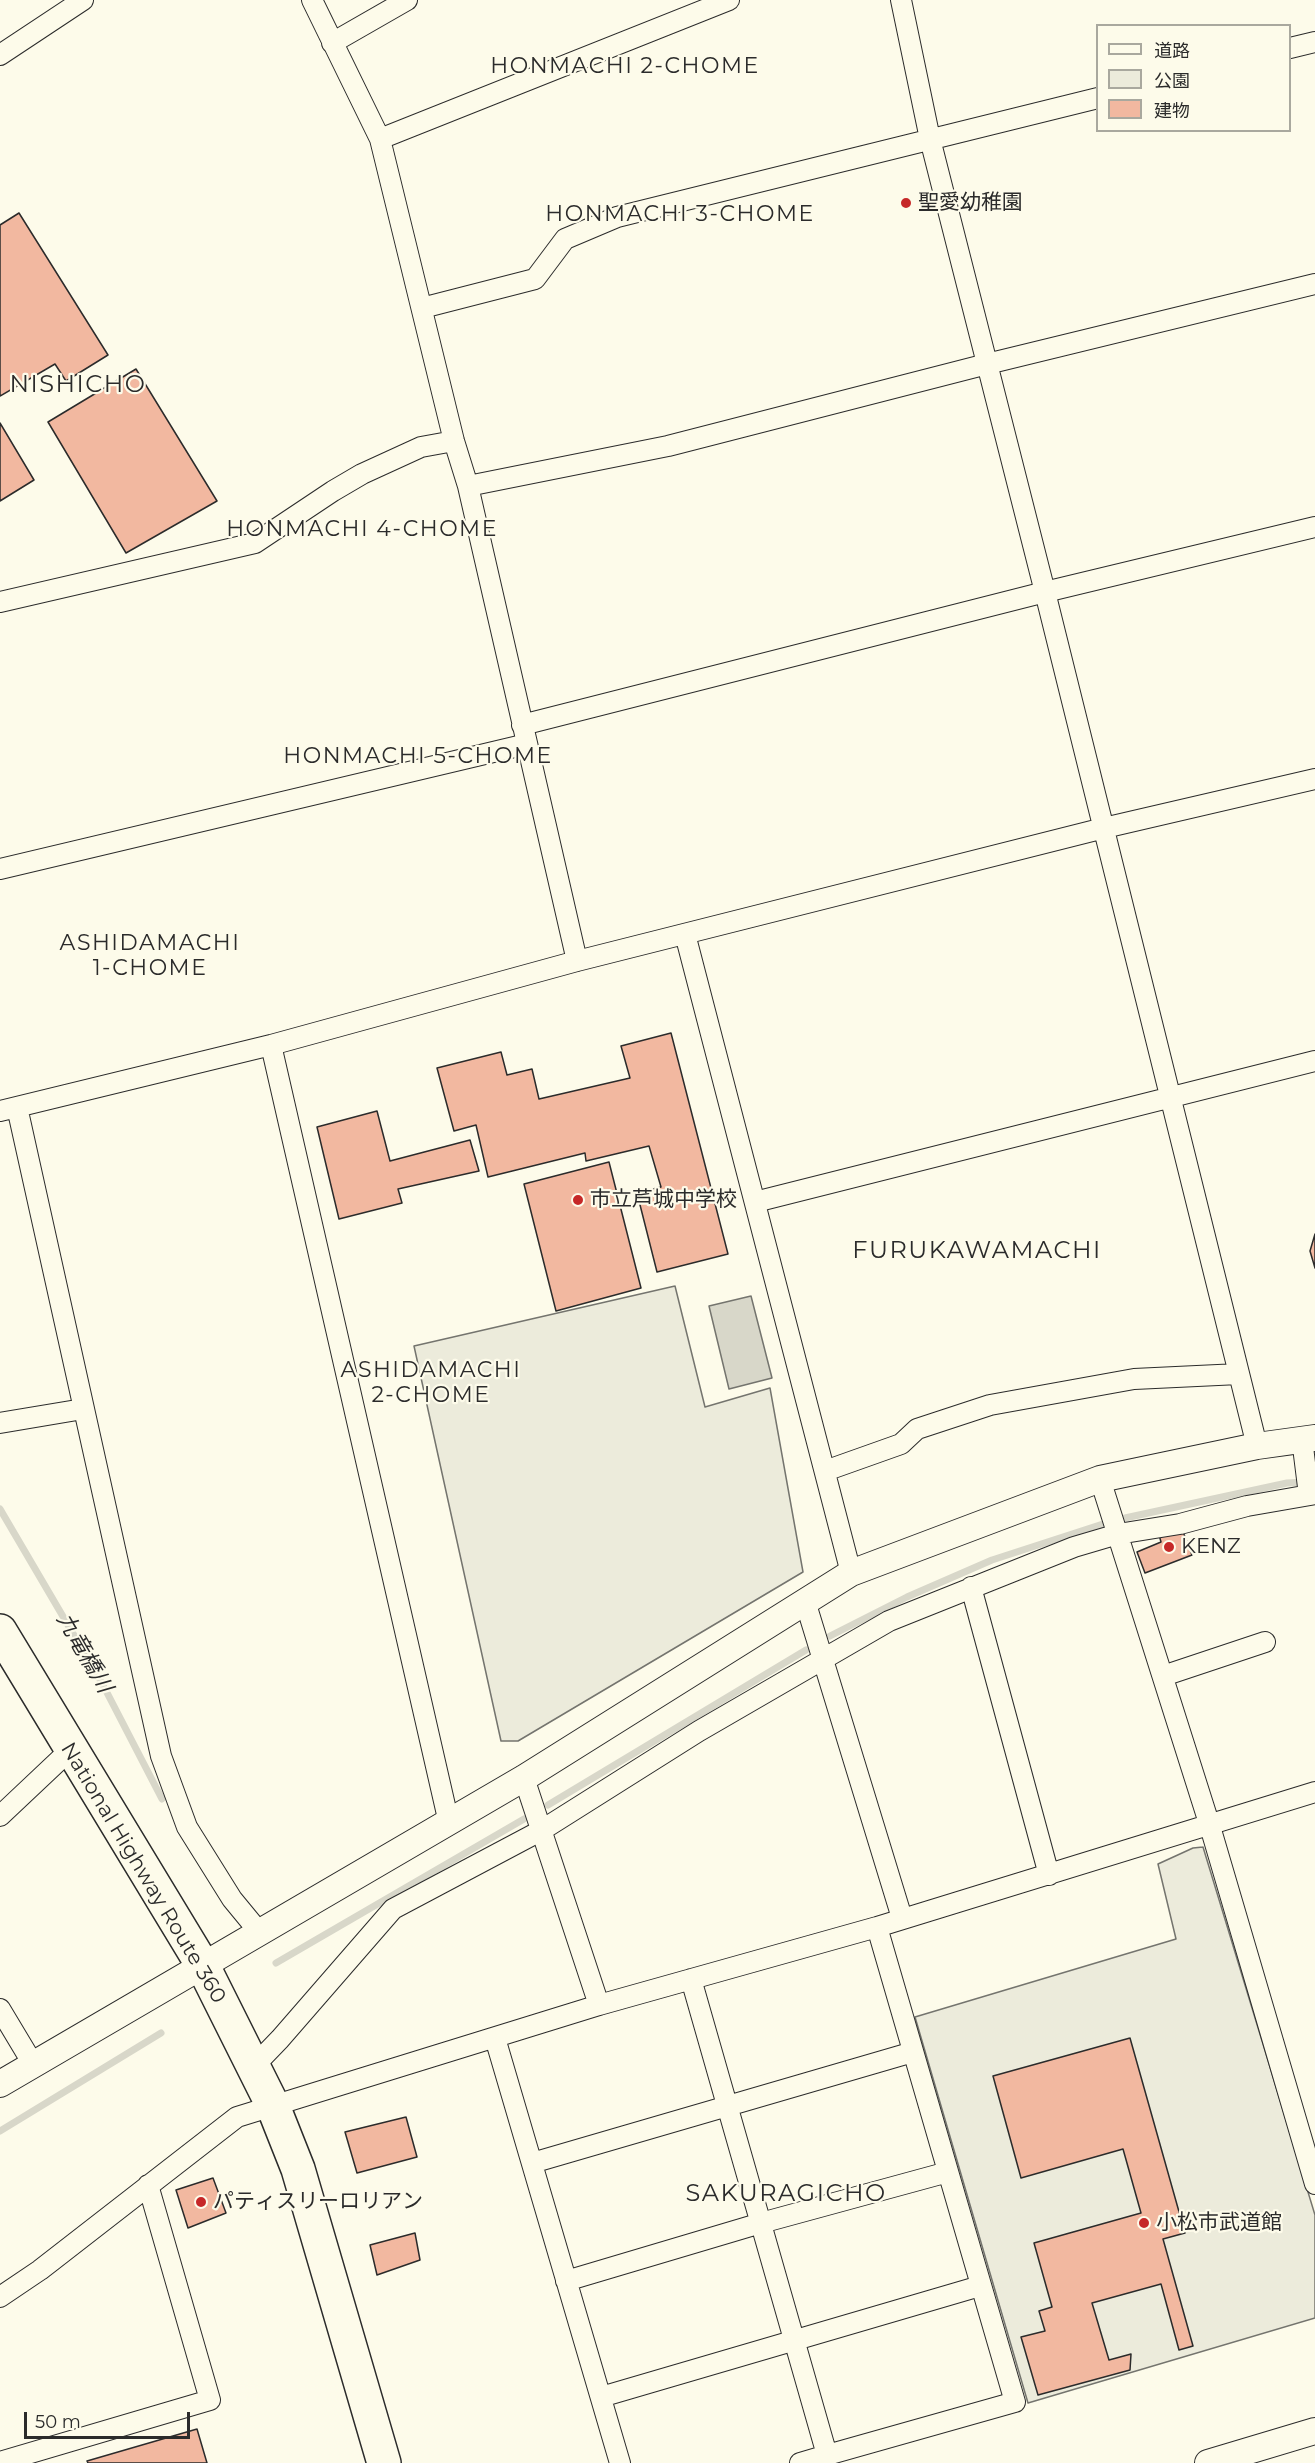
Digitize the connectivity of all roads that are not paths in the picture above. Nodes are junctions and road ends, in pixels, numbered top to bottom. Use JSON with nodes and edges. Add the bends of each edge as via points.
{"nodes":[{"id":1,"x":82,"y":0,"type":"edge"},
{"id":2,"x":312,"y":0,"type":"edge"},
{"id":3,"x":407,"y":0,"type":"edge"},
{"id":4,"x":729,"y":0,"type":"edge"},
{"id":5,"x":901,"y":0,"type":"edge"},
{"id":6,"x":705,"y":4,"type":"edge"},
{"id":7,"x":1315,"y":42,"type":"edge"},
{"id":8,"x":332,"y":44,"type":"junction"},
{"id":9,"x":1291,"y":48,"type":"edge"},
{"id":10,"x":0,"y":55,"type":"edge"},
{"id":11,"x":1096,"y":98,"type":"edge"},
{"id":12,"x":380,"y":139,"type":"junction"},
{"id":13,"x":930,"y":139,"type":"junction"},
{"id":14,"x":1315,"y":284,"type":"edge"},
{"id":15,"x":422,"y":308,"type":"junction"},
{"id":16,"x":987,"y":364,"type":"junction"},
{"id":17,"x":454,"y":441,"type":"junction"},
{"id":18,"x":468,"y":486,"type":"junction"},
{"id":19,"x":1315,"y":527,"type":"edge"},
{"id":20,"x":1045,"y":592,"type":"junction"},
{"id":21,"x":0,"y":602,"type":"edge"},
{"id":22,"x":524,"y":735,"type":"junction"},
{"id":23,"x":1315,"y":779,"type":"edge"},
{"id":24,"x":1104,"y":828,"type":"junction"},
{"id":25,"x":0,"y":869,"type":"edge"},
{"id":26,"x":685,"y":934,"type":"junction"},
{"id":27,"x":577,"y":961,"type":"junction"},
{"id":28,"x":271,"y":1045,"type":"junction"},
{"id":29,"x":1315,"y":1061,"type":"edge"},
{"id":30,"x":1171,"y":1097,"type":"junction"},
{"id":31,"x":9,"y":1109,"type":"edge"},
{"id":32,"x":756,"y":1202,"type":"junction"},
{"id":33,"x":1239,"y":1374,"type":"junction"},
{"id":34,"x":83,"y":1409,"type":"junction"},
{"id":35,"x":0,"y":1423,"type":"edge"},
{"id":36,"x":1308,"y":1438,"type":"edge"},
{"id":37,"x":1257,"y":1446,"type":"junction"},
{"id":38,"x":825,"y":1471,"type":"junction"},
{"id":39,"x":1100,"y":1479,"type":"junction"},
{"id":40,"x":1311,"y":1494,"type":"edge"},
{"id":41,"x":1118,"y":1534,"type":"junction"},
{"id":42,"x":851,"y":1573,"type":"junction"},
{"id":43,"x":971,"y":1587,"type":"junction"},
{"id":44,"x":805,"y":1601,"type":"junction"},
{"id":45,"x":0,"y":1631,"type":"edge"},
{"id":46,"x":1265,"y":1642,"type":"dead end"},
{"id":47,"x":823,"y":1660,"type":"junction"},
{"id":48,"x":1163,"y":1676,"type":"junction"},
{"id":49,"x":70,"y":1750,"type":"junction"},
{"id":50,"x":524,"y":1778,"type":"junction"},
{"id":51,"x":1315,"y":1792,"type":"edge"},
{"id":52,"x":0,"y":1816,"type":"edge"},
{"id":53,"x":449,"y":1823,"type":"junction"},
{"id":54,"x":1209,"y":1823,"type":"junction"},
{"id":55,"x":542,"y":1830,"type":"junction"},
{"id":56,"x":1049,"y":1875,"type":"junction"},
{"id":57,"x":902,"y":1918,"type":"junction"},
{"id":58,"x":877,"y":1927,"type":"junction"},
{"id":59,"x":260,"y":1933,"type":"junction"},
{"id":60,"x":203,"y":1966,"type":"junction"},
{"id":61,"x":691,"y":1979,"type":"junction"},
{"id":62,"x":599,"y":2005,"type":"junction"},
{"id":63,"x":0,"y":2009,"type":"edge"},
{"id":64,"x":495,"y":2038,"type":"junction"},
{"id":65,"x":913,"y":2052,"type":"junction"},
{"id":66,"x":33,"y":2064,"type":"junction"},
{"id":67,"x":253,"y":2067,"type":"junction"},
{"id":68,"x":0,"y":2084,"type":"edge"},
{"id":69,"x":273,"y":2106,"type":"junction"},
{"id":70,"x":727,"y":2107,"type":"junction"},
{"id":71,"x":532,"y":2163,"type":"junction"},
{"id":72,"x":948,"y":2172,"type":"junction"},
{"id":73,"x":1315,"y":2184,"type":"edge"},
{"id":74,"x":148,"y":2185,"type":"junction"},
{"id":75,"x":761,"y":2223,"type":"junction"},
{"id":76,"x":566,"y":2281,"type":"junction"},
{"id":77,"x":980,"y":2286,"type":"junction"},
{"id":78,"x":0,"y":2296,"type":"edge"},
{"id":79,"x":795,"y":2341,"type":"junction"},
{"id":80,"x":601,"y":2397,"type":"junction"},
{"id":81,"x":1315,"y":2431,"type":"edge"},
{"id":82,"x":827,"y":2455,"type":"junction"},
{"id":83,"x":0,"y":2462,"type":"edge"},
{"id":84,"x":384,"y":2463,"type":"edge"},
{"id":85,"x":620,"y":2463,"type":"edge"},
{"id":86,"x":800,"y":2463,"type":"edge"},
{"id":87,"x":1208,"y":2463,"type":"edge"}],
"edges":[{"from":1,"to":10,"type":"street"},
{"from":2,"to":8,"type":"street"},
{"from":3,"to":8,"type":"street"},
{"from":4,"to":6,"type":"street"},
{"from":5,"to":13,"type":"street"},
{"from":6,"to":12,"type":"street"},
{"from":7,"to":9,"type":"street"},
{"from":8,"to":12,"type":"street"},
{"from":11,"to":13,"type":"street"},
{"from":12,"to":15,"type":"street"},
{"from":13,"to":15,"type":"street","via":[[617,217],[565,239],[535,279]]},
{"from":13,"to":16,"type":"street"},
{"from":14,"to":16,"type":"street"},
{"from":15,"to":17,"type":"street"},
{"from":16,"to":18,"type":"street","via":[[668,446]]},
{"from":16,"to":20,"type":"street"},
{"from":17,"to":18,"type":"street"},
{"from":17,"to":21,"type":"street","via":[[421,447],[362,474],[255,543]]},
{"from":18,"to":22,"type":"street"},
{"from":19,"to":20,"type":"street"},
{"from":20,"to":22,"type":"street"},
{"from":20,"to":24,"type":"street"},
{"from":22,"to":25,"type":"street"},
{"from":22,"to":27,"type":"street"},
{"from":23,"to":24,"type":"street"},
{"from":24,"to":26,"type":"street"},
{"from":24,"to":30,"type":"street"},
{"from":26,"to":27,"type":"street"},
{"from":26,"to":32,"type":"street"},
{"from":27,"to":28,"type":"street"},
{"from":28,"to":31,"type":"street"},
{"from":28,"to":53,"type":"street"},
{"from":29,"to":30,"type":"street"},
{"from":30,"to":32,"type":"street"},
{"from":30,"to":33,"type":"street"},
{"from":31,"to":34,"type":"street"},
{"from":32,"to":38,"type":"street"},
{"from":33,"to":37,"type":"street"},
{"from":33,"to":38,"type":"street","via":[[1134,1379],[990,1405],[917,1429],[901,1444]]},
{"from":34,"to":35,"type":"street"},
{"from":34,"to":59,"type":"street","via":[[161,1756],[187,1827],[232,1899]]},
{"from":36,"to":37,"type":"street"},
{"from":36,"to":40,"type":"street","via":[[1305,1467]]},
{"from":37,"to":39,"type":"street"},
{"from":38,"to":42,"type":"street"},
{"from":39,"to":41,"type":"street"},
{"from":39,"to":42,"type":"street"},
{"from":40,"to":41,"type":"street"},
{"from":41,"to":43,"type":"street"},
{"from":41,"to":48,"type":"street"},
{"from":42,"to":44,"type":"street"},
{"from":43,"to":47,"type":"street","via":[[889,1621]]},
{"from":43,"to":56,"type":"street"},
{"from":44,"to":47,"type":"street"},
{"from":44,"to":50,"type":"street"},
{"from":45,"to":49,"type":"highway","name":"National Highway Route 360"},
{"from":46,"to":48,"type":"street"},
{"from":47,"to":55,"type":"street","via":[[699,1731]]},
{"from":47,"to":57,"type":"street"},
{"from":48,"to":54,"type":"street"},
{"from":49,"to":52,"type":"street"},
{"from":49,"to":60,"type":"highway","name":"National Highway Route 360"},
{"from":50,"to":53,"type":"street"},
{"from":50,"to":55,"type":"street"},
{"from":51,"to":54,"type":"street"},
{"from":53,"to":59,"type":"street"},
{"from":54,"to":56,"type":"street"},
{"from":54,"to":73,"type":"street"},
{"from":55,"to":62,"type":"street"},
{"from":55,"to":67,"type":"street","via":[[393,1909]]},
{"from":56,"to":57,"type":"street"},
{"from":57,"to":58,"type":"street"},
{"from":58,"to":61,"type":"street"},
{"from":58,"to":65,"type":"street"},
{"from":59,"to":60,"type":"street"},
{"from":60,"to":66,"type":"street"},
{"from":60,"to":67,"type":"highway","name":"National Highway Route 360"},
{"from":61,"to":62,"type":"street"},
{"from":61,"to":70,"type":"street"},
{"from":62,"to":64,"type":"street"},
{"from":63,"to":66,"type":"street"},
{"from":64,"to":69,"type":"street"},
{"from":64,"to":71,"type":"street"},
{"from":65,"to":70,"type":"street"},
{"from":65,"to":72,"type":"street"},
{"from":66,"to":68,"type":"street"},
{"from":67,"to":69,"type":"highway","name":"National Highway Route 360"},
{"from":69,"to":74,"type":"street","via":[[237,2117]]},
{"from":69,"to":84,"type":"highway","name":"National Highway Route 360","via":[[298,2169]]},
{"from":70,"to":71,"type":"street"},
{"from":70,"to":75,"type":"street"},
{"from":71,"to":76,"type":"street"},
{"from":72,"to":75,"type":"street"},
{"from":72,"to":77,"type":"street"},
{"from":74,"to":78,"type":"street","via":[[40,2270]]},
{"from":74,"to":83,"type":"street","via":[[210,2400]]},
{"from":75,"to":76,"type":"street"},
{"from":75,"to":79,"type":"street"},
{"from":76,"to":80,"type":"street"},
{"from":77,"to":79,"type":"street"},
{"from":77,"to":82,"type":"street","via":[[1015,2402]]},
{"from":79,"to":80,"type":"street"},
{"from":79,"to":82,"type":"street"},
{"from":80,"to":85,"type":"street"},
{"from":81,"to":87,"type":"street"},
{"from":82,"to":86,"type":"street"}]}
